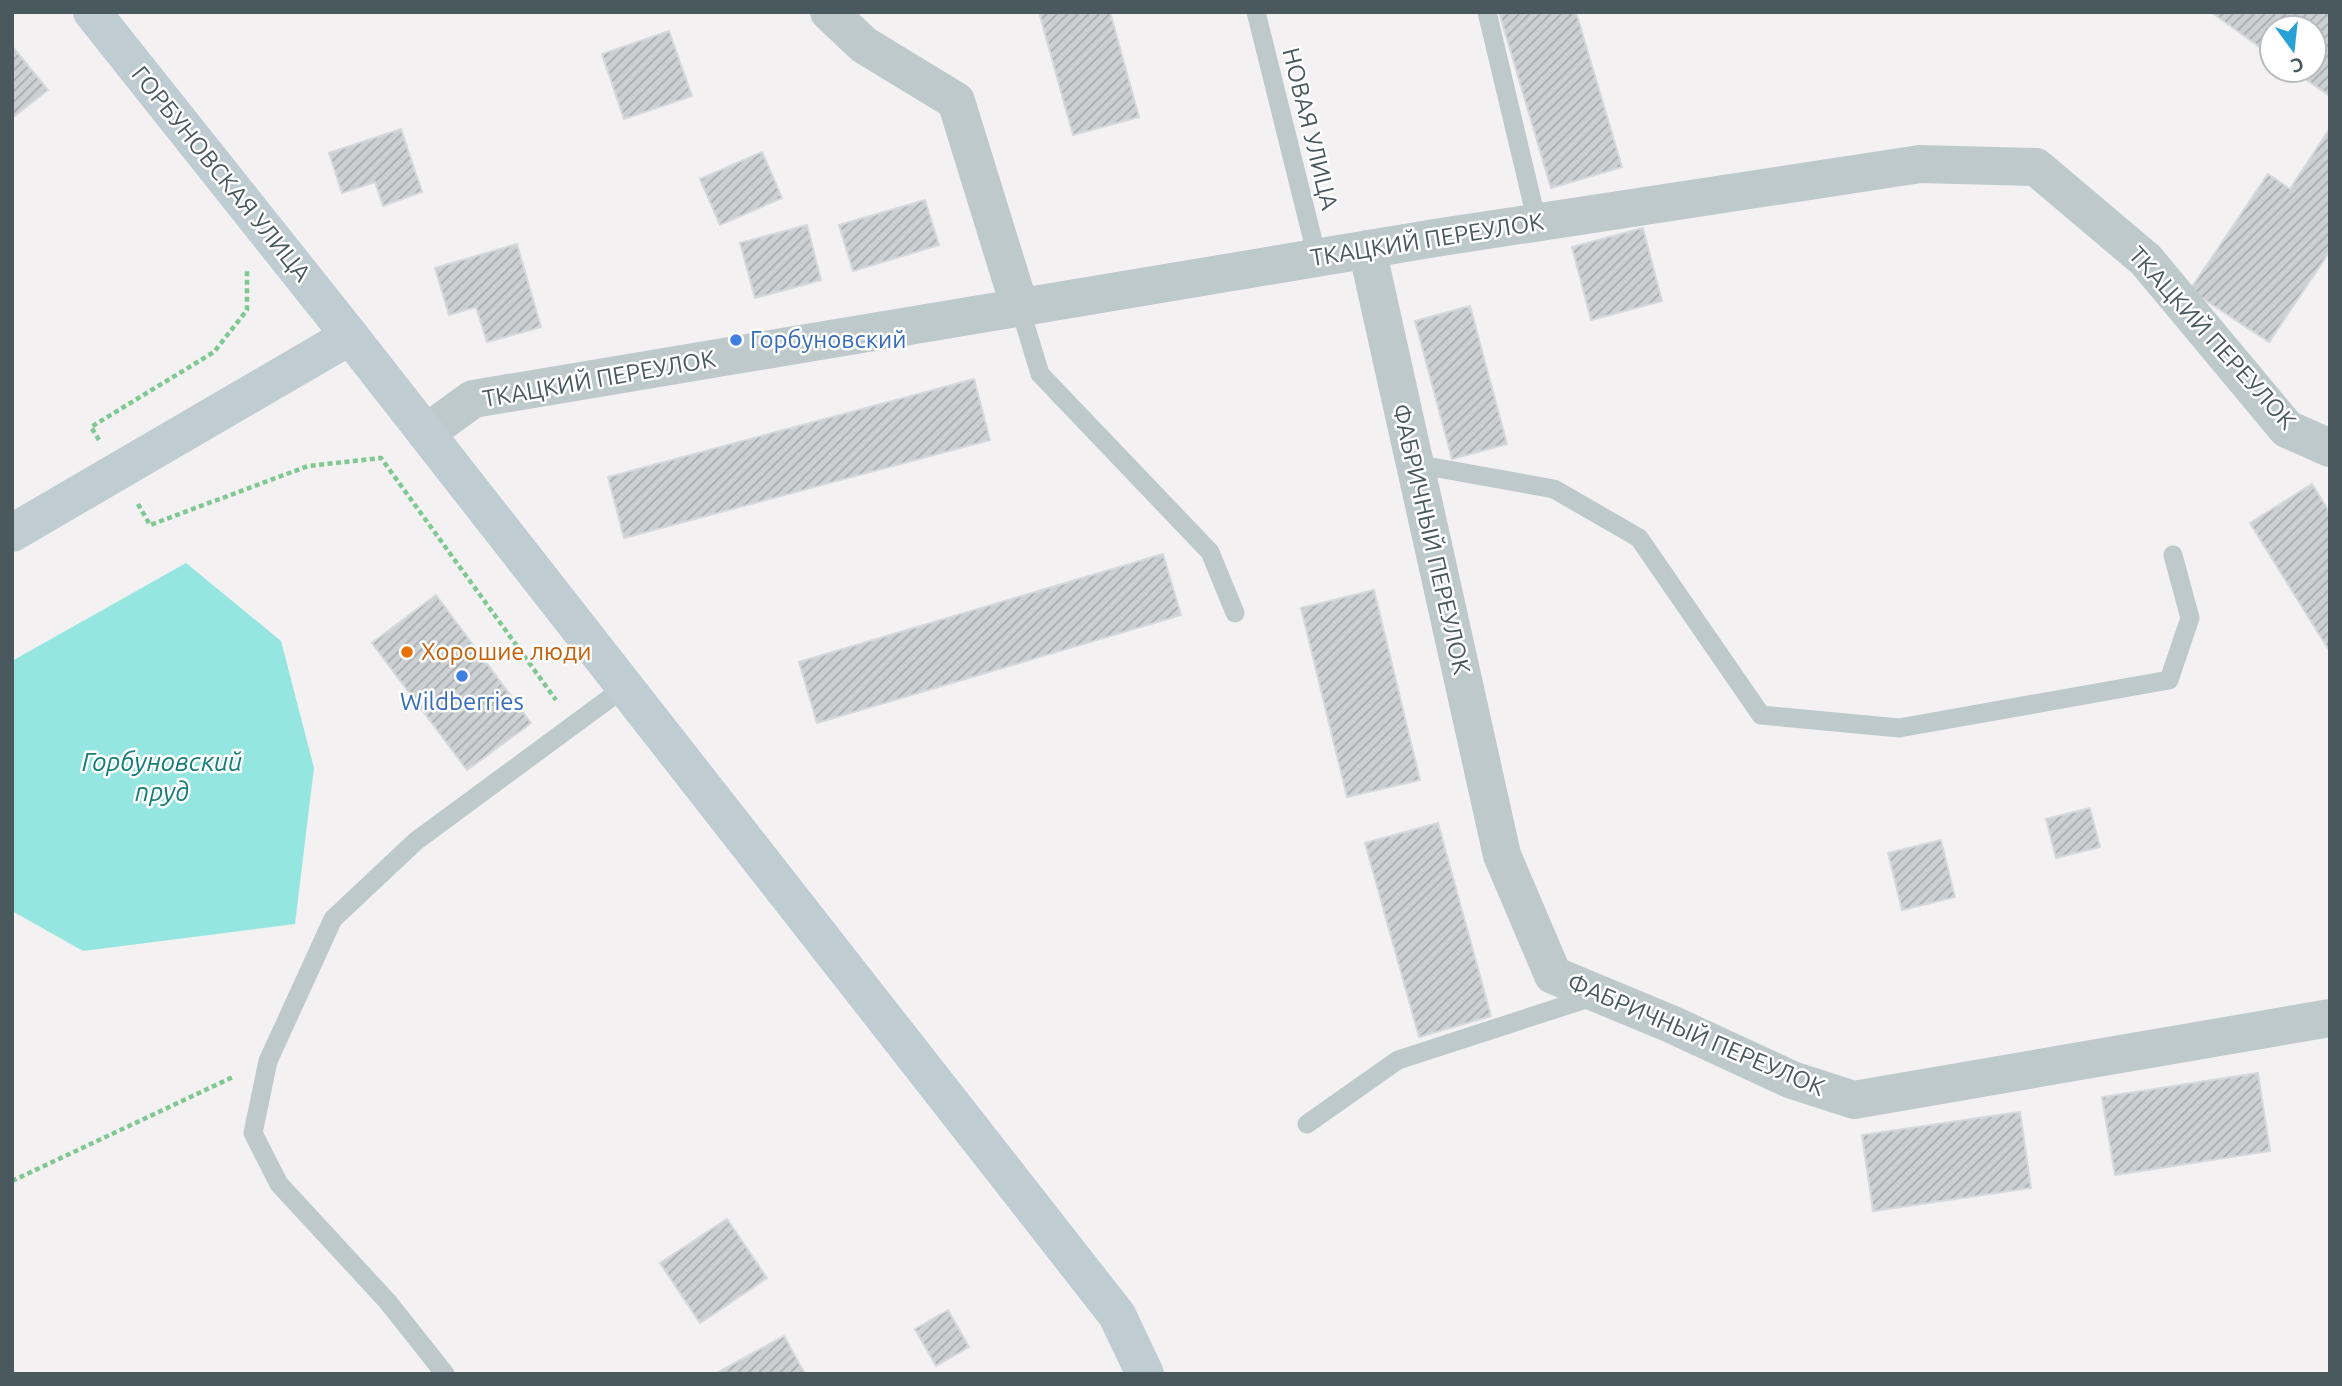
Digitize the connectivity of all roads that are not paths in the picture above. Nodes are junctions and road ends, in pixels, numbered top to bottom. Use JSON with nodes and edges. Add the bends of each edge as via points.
{"nodes":[{"id":1,"x":92,"y":12,"type":"edge"},
{"id":2,"x":829,"y":12,"type":"edge"},
{"id":3,"x":1256,"y":12,"type":"edge"},
{"id":4,"x":1487,"y":12,"type":"edge"},
{"id":5,"x":1538,"y":222,"type":"junction"},
{"id":6,"x":1367,"y":249,"type":"junction"},
{"id":7,"x":1317,"y":257,"type":"junction"},
{"id":8,"x":1020,"y":308,"type":"junction"},
{"id":9,"x":350,"y":336,"type":"junction"},
{"id":10,"x":426,"y":433,"type":"junction"},
{"id":11,"x":2330,"y":448,"type":"edge"},
{"id":12,"x":1415,"y":464,"type":"junction"},
{"id":13,"x":12,"y":533,"type":"edge"},
{"id":14,"x":2173,"y":555,"type":"dead end"},
{"id":15,"x":1235,"y":613,"type":"dead end"},
{"id":16,"x":625,"y":687,"type":"junction"},
{"id":17,"x":1599,"y":994,"type":"junction"},
{"id":18,"x":2330,"y":1018,"type":"edge"},
{"id":19,"x":1307,"y":1124,"type":"dead end"},
{"id":20,"x":445,"y":1374,"type":"edge"},
{"id":21,"x":1145,"y":1374,"type":"edge"}],
"edges":[{"from":1,"to":9,"type":"main road","name":"ГОРБУНОВСКАЯ УЛИЦА"},
{"from":2,"to":8,"type":"street","via":[[864,46],[956,101]]},
{"from":3,"to":7,"type":"lane","name":"НОВАЯ УЛИЦА"},
{"from":4,"to":5,"type":"lane"},
{"from":5,"to":6,"type":"street","name":"ТКАЦКИЙ ПЕРЕУЛОК"},
{"from":5,"to":11,"type":"street","name":"ТКАЦКИЙ ПЕРЕУЛОК","via":[[1920,164],[2036,167],[2146,260],[2287,429]]},
{"from":6,"to":7,"type":"street","name":"ТКАЦКИЙ ПЕРЕУЛОК"},
{"from":6,"to":12,"type":"street","name":"ФАБРИЧНЫЙ ПЕРЕУЛОК"},
{"from":7,"to":8,"type":"street","name":"ТКАЦКИЙ ПЕРЕУЛОК"},
{"from":8,"to":10,"type":"street","name":"ТКАЦКИЙ ПЕРЕУЛОК","via":[[473,399]]},
{"from":8,"to":15,"type":"lane","via":[[1040,374],[1210,552]]},
{"from":9,"to":10,"type":"main road","name":"ГОРБУНОВСКАЯ УЛИЦА"},
{"from":9,"to":13,"type":"main road"},
{"from":10,"to":16,"type":"main road","name":"ГОРБУНОВСКАЯ УЛИЦА"},
{"from":12,"to":14,"type":"lane","via":[[1554,489],[1639,538],[1761,715],[1899,728],[2169,681],[2189,618]]},
{"from":12,"to":17,"type":"street","name":"ФАБРИЧНЫЙ ПЕРЕУЛОК","via":[[1502,855],[1553,975]]},
{"from":16,"to":20,"type":"lane","via":[[416,841],[333,919],[268,1061],[253,1133],[279,1184],[388,1302]]},
{"from":16,"to":21,"type":"main road","name":"ГОРБУНОВСКАЯ УЛИЦА","via":[[1117,1315]]},
{"from":17,"to":18,"type":"street","name":"ФАБРИЧНЫЙ ПЕРЕУЛОК","via":[[1792,1080],[1854,1101]]},
{"from":17,"to":19,"type":"lane","via":[[1398,1060]]}]}
